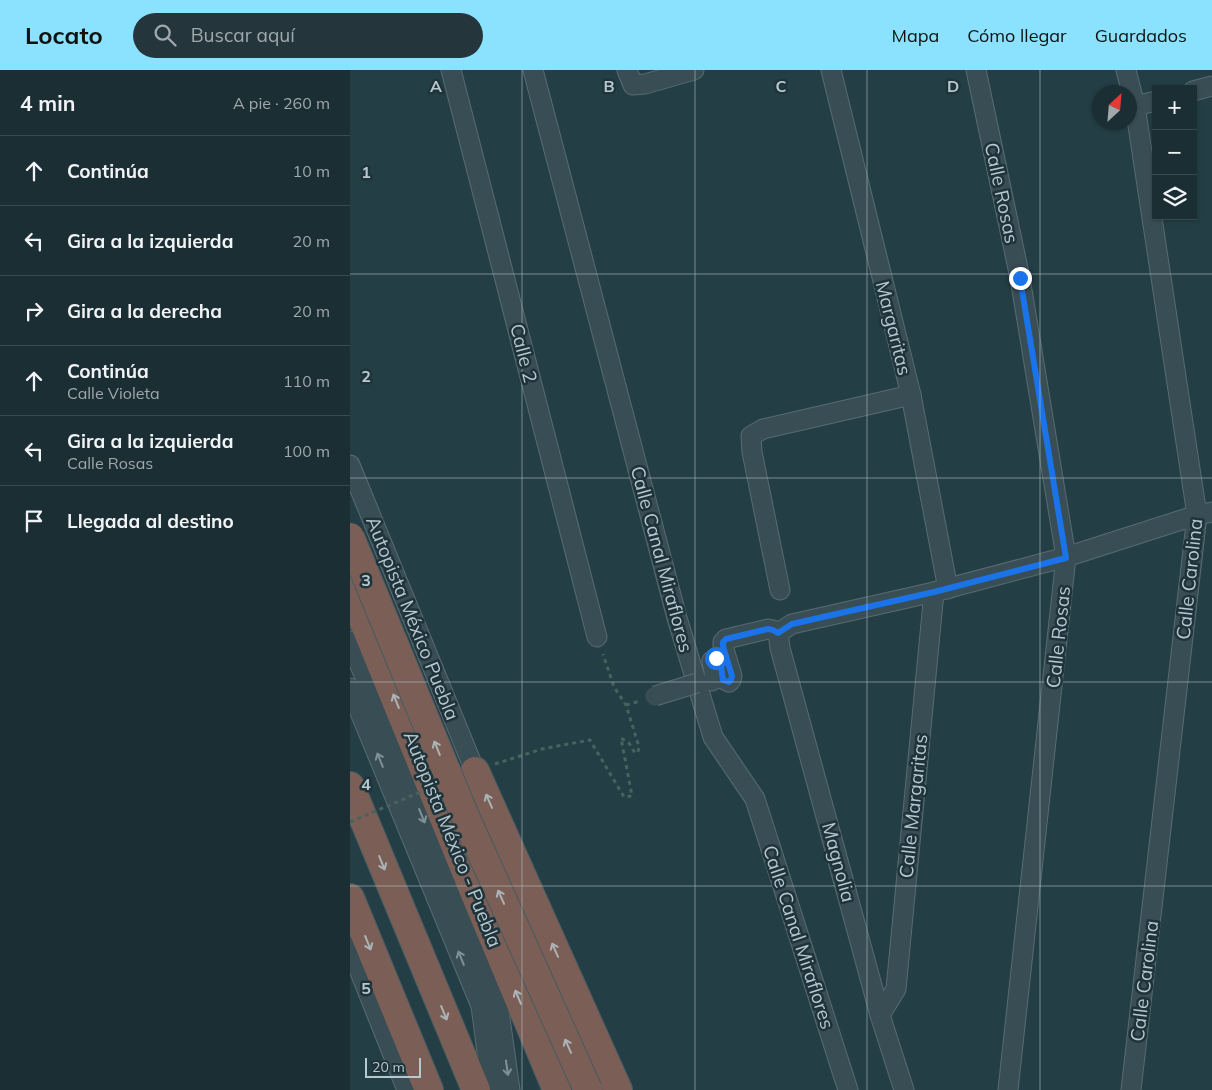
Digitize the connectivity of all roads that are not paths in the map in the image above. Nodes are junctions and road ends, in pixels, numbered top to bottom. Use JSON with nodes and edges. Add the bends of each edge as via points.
{"nodes":[{"id":1,"x":451,"y":70,"type":"edge"},
{"id":2,"x":533,"y":70,"type":"edge"},
{"id":3,"x":694,"y":70,"type":"edge"},
{"id":4,"x":831,"y":70,"type":"edge"},
{"id":5,"x":976,"y":70,"type":"edge"},
{"id":6,"x":1126,"y":70,"type":"edge"},
{"id":7,"x":630,"y":78,"type":"edge"},
{"id":8,"x":1130,"y":85,"type":"edge"},
{"id":9,"x":1212,"y":86,"type":"edge"},
{"id":10,"x":1197,"y":90,"type":"edge"},
{"id":11,"x":1152,"y":102,"type":"edge"},
{"id":12,"x":1137,"y":106,"type":"edge"},
{"id":13,"x":1137,"y":118,"type":"edge"},
{"id":14,"x":911,"y":395,"type":"junction"},
{"id":15,"x":350,"y":465,"type":"edge"},
{"id":16,"x":1204,"y":513,"type":"edge"},
{"id":17,"x":350,"y":538,"type":"edge"},
{"id":18,"x":1066,"y":558,"type":"junction"},
{"id":19,"x":350,"y":588,"type":"edge"},
{"id":20,"x":780,"y":590,"type":"dead end"},
{"id":21,"x":941,"y":590,"type":"junction"},
{"id":22,"x":778,"y":633,"type":"junction"},
{"id":23,"x":597,"y":637,"type":"road end"},
{"id":24,"x":350,"y":641,"type":"edge"},
{"id":25,"x":350,"y":688,"type":"edge"},
{"id":26,"x":655,"y":696,"type":"dead end"},
{"id":27,"x":475,"y":771,"type":"joint"},
{"id":28,"x":350,"y":786,"type":"edge"},
{"id":29,"x":350,"y":898,"type":"edge"},
{"id":30,"x":350,"y":947,"type":"edge"},
{"id":31,"x":355,"y":978,"type":"edge"},
{"id":32,"x":880,"y":1016,"type":"junction"},
{"id":33,"x":407,"y":1090,"type":"edge"},
{"id":34,"x":429,"y":1090,"type":"edge"},
{"id":35,"x":476,"y":1090,"type":"edge"},
{"id":36,"x":492,"y":1090,"type":"edge"},
{"id":37,"x":510,"y":1090,"type":"edge"},
{"id":38,"x":557,"y":1090,"type":"edge"},
{"id":39,"x":588,"y":1090,"type":"edge"},
{"id":40,"x":618,"y":1090,"type":"edge"},
{"id":41,"x":848,"y":1090,"type":"edge"},
{"id":42,"x":904,"y":1090,"type":"edge"},
{"id":43,"x":1008,"y":1090,"type":"edge"},
{"id":44,"x":1131,"y":1090,"type":"edge"}],
"edges":[{"from":1,"to":23,"type":"street","name":"Calle 2"},
{"from":2,"to":41,"type":"street","name":"Calle Canal Miraflores","via":[[679,628],[713,737],[755,799]]},
{"from":3,"to":7,"type":"street","via":[[645,84]]},
{"from":4,"to":14,"type":"street","name":"Margaritas"},
{"from":5,"to":18,"type":"street","name":"Calle Rosas","via":[[1020,278]]},
{"from":6,"to":8,"type":"street","name":"Calle Carolina"},
{"from":9,"to":10,"type":"street"},
{"from":11,"to":12,"type":"street"},
{"from":13,"to":16,"type":"street","name":"Calle Carolina"},
{"from":14,"to":20,"type":"street","via":[[763,429],[751,436]]},
{"from":14,"to":21,"type":"street","name":"Margaritas"},
{"from":15,"to":27,"type":"street","name":"Autopista México Puebla"},
{"from":16,"to":18,"type":"street"},
{"from":16,"to":44,"type":"street","name":"Calle Carolina"},
{"from":39,"to":17,"type":"highway","name":"Autopista México Puebla","one_way":true,"bridge":true,"via":[[464,814]]},
{"from":18,"to":21,"type":"street"},
{"from":18,"to":43,"type":"street","name":"Calle Rosas"},
{"from":38,"to":19,"type":"highway","name":"Autopista México - Puebla","one_way":true},
{"from":21,"to":22,"type":"street","via":[[792,624]]},
{"from":21,"to":32,"type":"street","name":"Calle Margaritas","via":[[896,989]]},
{"from":22,"to":26,"type":"street","bridge":true,"via":[[768,629],[726,639],[723,646],[732,676],[729,682],[723,680],[720,660],[716,658],[712,661],[716,677]]},
{"from":22,"to":32,"type":"street","name":"Magnolia"},
{"from":24,"to":37,"type":"street","one_way":true,"via":[[497,997]]},
{"from":36,"to":25,"type":"street","one_way":true,"via":[[481,1006]]},
{"from":40,"to":27,"type":"highway","one_way":true},
{"from":28,"to":35,"type":"highway","one_way":true},
{"from":29,"to":34,"type":"highway","one_way":true},
{"from":30,"to":31,"type":"street"},
{"from":31,"to":33,"type":"street"},
{"from":32,"to":42,"type":"street","name":"Magnolia"}]}
